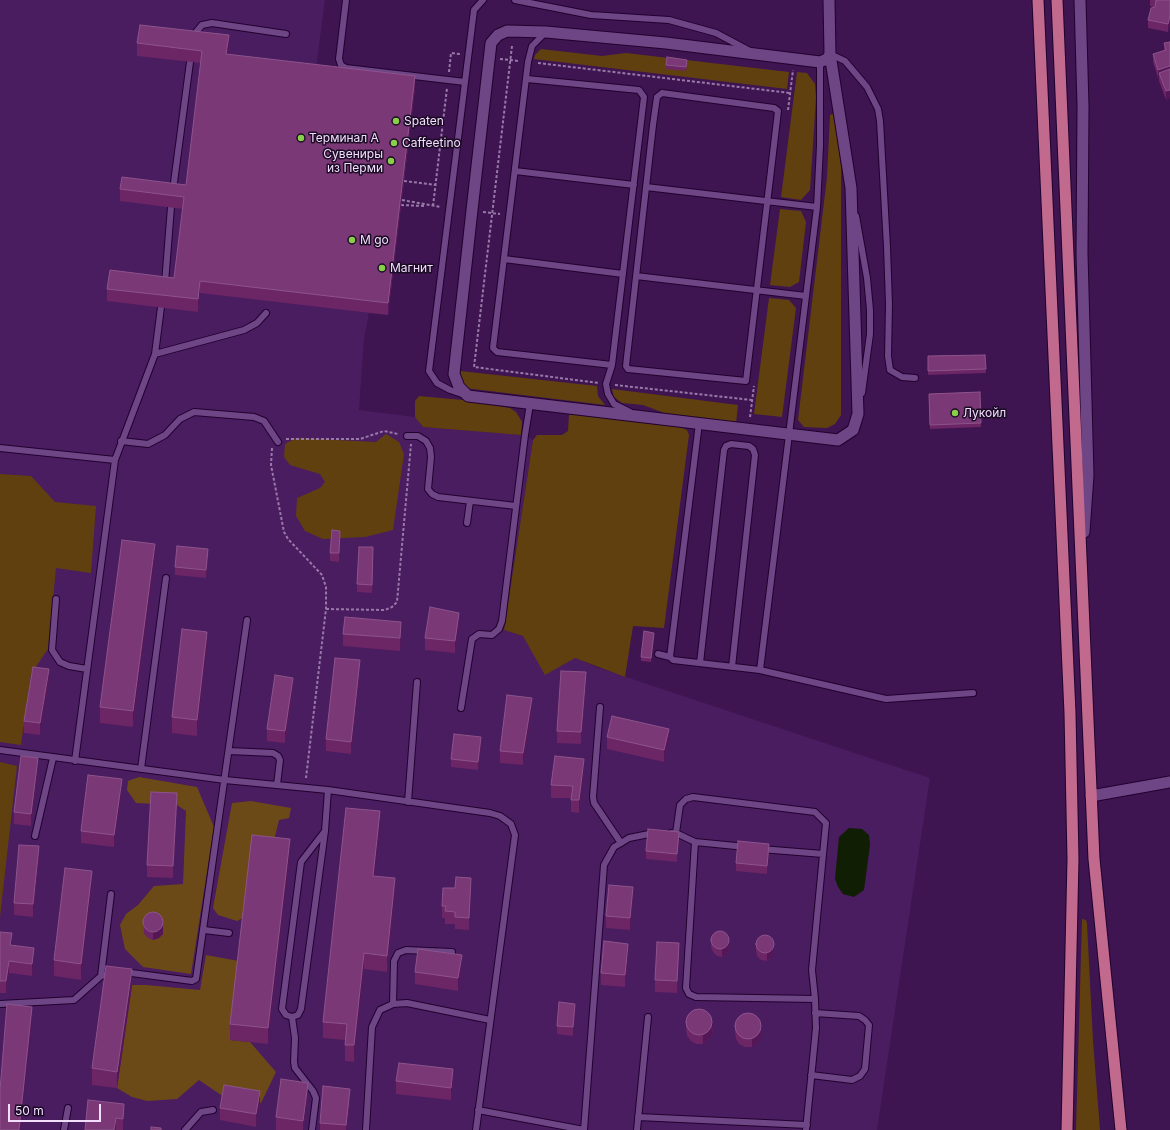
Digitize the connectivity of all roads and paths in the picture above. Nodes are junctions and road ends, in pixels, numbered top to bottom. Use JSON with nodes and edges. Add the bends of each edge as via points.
{"nodes":[{"id":1,"x":346,"y":0,"type":"edge"},
{"id":2,"x":483,"y":0,"type":"edge"},
{"id":3,"x":514,"y":0,"type":"edge"},
{"id":4,"x":829,"y":0,"type":"edge"},
{"id":5,"x":1038,"y":0,"type":"edge"},
{"id":6,"x":1057,"y":0,"type":"edge"},
{"id":7,"x":1080,"y":0,"type":"edge"},
{"id":8,"x":546,"y":32,"type":"junction"},
{"id":9,"x":286,"y":34,"type":"dead end"},
{"id":10,"x":192,"y":43,"type":"edge"},
{"id":11,"x":512,"y":46,"type":"dead end"},
{"id":12,"x":755,"y":54,"type":"junction"},
{"id":13,"x":830,"y":54,"type":"junction"},
{"id":14,"x":190,"y":62,"type":"dead end"},
{"id":15,"x":820,"y":62,"type":"junction"},
{"id":16,"x":527,"y":79,"type":"junction"},
{"id":17,"x":465,"y":82,"type":"junction"},
{"id":18,"x":515,"y":171,"type":"junction"},
{"id":19,"x":404,"y":181,"type":"edge"},
{"id":20,"x":436,"y":185,"type":"dead end"},
{"id":21,"x":634,"y":185,"type":"junction"},
{"id":22,"x":646,"y":187,"type":"junction"},
{"id":23,"x":851,"y":188,"type":"junction"},
{"id":24,"x":172,"y":195,"type":"edge"},
{"id":25,"x":402,"y":200,"type":"edge"},
{"id":26,"x":768,"y":202,"type":"junction"},
{"id":27,"x":401,"y":205,"type":"edge"},
{"id":28,"x":171,"y":207,"type":"dead end"},
{"id":29,"x":817,"y":207,"type":"junction"},
{"id":30,"x":504,"y":259,"type":"junction"},
{"id":31,"x":623,"y":274,"type":"junction"},
{"id":32,"x":636,"y":276,"type":"junction"},
{"id":33,"x":164,"y":289,"type":"edge"},
{"id":34,"x":758,"y":290,"type":"junction"},
{"id":35,"x":806,"y":296,"type":"junction"},
{"id":36,"x":162,"y":307,"type":"dead end"},
{"id":37,"x":266,"y":313,"type":"dead end"},
{"id":38,"x":155,"y":354,"type":"junction"},
{"id":39,"x":612,"y":366,"type":"junction"},
{"id":40,"x":915,"y":378,"type":"dead end"},
{"id":41,"x":606,"y":384,"type":"junction"},
{"id":42,"x":468,"y":396,"type":"junction"},
{"id":43,"x":752,"y":400,"type":"dead end"},
{"id":44,"x":530,"y":404,"type":"junction"},
{"id":45,"x":858,"y":414,"type":"junction"},
{"id":46,"x":635,"y":415,"type":"junction"},
{"id":47,"x":699,"y":423,"type":"junction"},
{"id":48,"x":789,"y":434,"type":"junction"},
{"id":49,"x":407,"y":436,"type":"junction"},
{"id":50,"x":121,"y":442,"type":"junction"},
{"id":51,"x":278,"y":442,"type":"junction"},
{"id":52,"x":0,"y":448,"type":"edge"},
{"id":53,"x":115,"y":460,"type":"junction"},
{"id":54,"x":470,"y":501,"type":"junction"},
{"id":55,"x":516,"y":506,"type":"junction"},
{"id":56,"x":467,"y":523,"type":"dead end"},
{"id":57,"x":1080,"y":571,"type":"junction"},
{"id":58,"x":166,"y":578,"type":"dead end"},
{"id":59,"x":56,"y":599,"type":"dead end"},
{"id":60,"x":326,"y":609,"type":"junction"},
{"id":61,"x":247,"y":620,"type":"dead end"},
{"id":62,"x":658,"y":654,"type":"dead end"},
{"id":63,"x":670,"y":656,"type":"junction"},
{"id":64,"x":700,"y":663,"type":"junction"},
{"id":65,"x":732,"y":667,"type":"junction"},
{"id":66,"x":87,"y":669,"type":"junction"},
{"id":67,"x":760,"y":670,"type":"junction"},
{"id":68,"x":417,"y":682,"type":"dead end"},
{"id":69,"x":973,"y":693,"type":"dead end"},
{"id":70,"x":600,"y":707,"type":"dead end"},
{"id":71,"x":461,"y":708,"type":"dead end"},
{"id":72,"x":0,"y":750,"type":"edge"},
{"id":73,"x":229,"y":751,"type":"junction"},
{"id":74,"x":53,"y":758,"type":"junction"},
{"id":75,"x":75,"y":761,"type":"junction"},
{"id":76,"x":141,"y":769,"type":"junction"},
{"id":77,"x":225,"y":780,"type":"junction"},
{"id":78,"x":1170,"y":782,"type":"edge"},
{"id":79,"x":277,"y":785,"type":"junction"},
{"id":80,"x":305,"y":788,"type":"junction"},
{"id":81,"x":328,"y":790,"type":"junction"},
{"id":82,"x":1091,"y":796,"type":"junction"},
{"id":83,"x":408,"y":802,"type":"junction"},
{"id":84,"x":325,"y":831,"type":"junction"},
{"id":85,"x":676,"y":833,"type":"junction"},
{"id":86,"x":35,"y":836,"type":"dead end"},
{"id":87,"x":694,"y":842,"type":"junction"},
{"id":88,"x":621,"y":843,"type":"junction"},
{"id":89,"x":823,"y":854,"type":"junction"},
{"id":90,"x":110,"y":894,"type":"dead end"},
{"id":91,"x":204,"y":930,"type":"junction"},
{"id":92,"x":229,"y":933,"type":"dead end"},
{"id":93,"x":452,"y":952,"type":"edge"},
{"id":94,"x":101,"y":976,"type":"junction"},
{"id":95,"x":815,"y":999,"type":"junction"},
{"id":96,"x":0,"y":1004,"type":"edge"},
{"id":97,"x":393,"y":1004,"type":"junction"},
{"id":98,"x":815,"y":1012,"type":"junction"},
{"id":99,"x":292,"y":1017,"type":"junction"},
{"id":100,"x":648,"y":1017,"type":"dead end"},
{"id":101,"x":490,"y":1020,"type":"junction"},
{"id":102,"x":811,"y":1075,"type":"junction"},
{"id":103,"x":68,"y":1108,"type":"dead end"},
{"id":104,"x":213,"y":1110,"type":"dead end"},
{"id":105,"x":478,"y":1110,"type":"junction"},
{"id":106,"x":638,"y":1117,"type":"junction"},
{"id":107,"x":806,"y":1127,"type":"edge"},
{"id":108,"x":64,"y":1130,"type":"edge"},
{"id":109,"x":185,"y":1130,"type":"edge"},
{"id":110,"x":312,"y":1130,"type":"edge"},
{"id":111,"x":366,"y":1130,"type":"edge"},
{"id":112,"x":476,"y":1130,"type":"edge"},
{"id":113,"x":584,"y":1130,"type":"edge"},
{"id":114,"x":637,"y":1130,"type":"edge"},
{"id":115,"x":1067,"y":1130,"type":"edge"},
{"id":116,"x":1121,"y":1130,"type":"edge"}],
"edges":[{"from":1,"to":17,"type":"lane","via":[[339,60],[341,65],[346,68]]},
{"from":2,"to":17,"type":"lane","via":[[474,10]]},
{"from":3,"to":12,"type":"lane","via":[[591,15],[669,20],[716,33]]},
{"from":4,"to":13,"type":"street"},
{"from":5,"to":115,"type":"main road","via":[[1070,713],[1073,859]]},
{"from":6,"to":57,"type":"main road"},
{"from":7,"to":57,"type":"street","via":[[1083,106],[1082,254],[1088,475]]},
{"from":8,"to":12,"type":"street","via":[[666,42]]},
{"from":8,"to":16,"type":"lane","via":[[532,46]]},
{"from":8,"to":42,"type":"street","via":[[507,31],[491,42],[454,374],[459,387]]},
{"from":9,"to":10,"type":"lane","via":[[212,23],[202,25],[192,35]]},
{"from":11,"to":41,"type":"path","via":[[474,367]]},
{"from":12,"to":15,"type":"street"},
{"from":13,"to":15,"type":"street","via":[[827,59]]},
{"from":13,"to":23,"type":"street"},
{"from":13,"to":40,"type":"lane","via":[[845,61],[867,87],[878,109],[889,304],[888,356],[890,370],[902,377]]},
{"from":14,"to":24,"type":"lane"},
{"from":15,"to":29,"type":"lane"},
{"from":16,"to":18,"type":"lane"},
{"from":16,"to":21,"type":"lane","via":[[639,90],[644,97]]},
{"from":17,"to":42,"type":"lane","via":[[429,371],[437,383]]},
{"from":18,"to":21,"type":"lane"},
{"from":18,"to":30,"type":"lane"},
{"from":19,"to":20,"type":"path"},
{"from":21,"to":31,"type":"lane"},
{"from":22,"to":26,"type":"lane"},
{"from":22,"to":26,"type":"lane","via":[[657,97],[662,93],[777,109]]},
{"from":22,"to":32,"type":"lane"},
{"from":23,"to":45,"type":"street"},
{"from":23,"to":45,"type":"lane","via":[[868,278],[870,310],[870,334]]},
{"from":25,"to":27,"type":"path","via":[[433,206]]},
{"from":26,"to":29,"type":"lane"},
{"from":26,"to":34,"type":"lane"},
{"from":28,"to":33,"type":"lane"},
{"from":29,"to":35,"type":"lane"},
{"from":30,"to":31,"type":"lane"},
{"from":30,"to":39,"type":"lane","via":[[494,351]]},
{"from":31,"to":39,"type":"lane"},
{"from":32,"to":34,"type":"lane"},
{"from":32,"to":34,"type":"lane","via":[[628,337],[627,368],[743,382],[746,379]]},
{"from":34,"to":35,"type":"lane"},
{"from":35,"to":48,"type":"lane"},
{"from":36,"to":38,"type":"lane"},
{"from":37,"to":38,"type":"lane","via":[[257,323],[244,330]]},
{"from":38,"to":50,"type":"lane"},
{"from":39,"to":41,"type":"lane"},
{"from":41,"to":43,"type":"path"},
{"from":41,"to":46,"type":"lane","via":[[614,404]]},
{"from":42,"to":44,"type":"street"},
{"from":44,"to":46,"type":"street"},
{"from":44,"to":55,"type":"lane"},
{"from":45,"to":48,"type":"street","via":[[853,430],[838,440]]},
{"from":46,"to":47,"type":"street"},
{"from":47,"to":48,"type":"street"},
{"from":47,"to":63,"type":"lane"},
{"from":48,"to":67,"type":"lane"},
{"from":49,"to":51,"type":"path","via":[[384,431],[360,439],[280,439]]},
{"from":49,"to":54,"type":"lane","via":[[418,436],[426,441],[430,448],[432,457],[428,489],[432,494]]},
{"from":49,"to":60,"type":"path","via":[[412,441],[397,602],[385,610]]},
{"from":50,"to":51,"type":"lane","via":[[148,444],[165,435],[180,419],[194,412],[254,417],[264,422]]},
{"from":50,"to":53,"type":"lane"},
{"from":51,"to":60,"type":"path","via":[[272,448],[271,465],[284,532],[322,575],[326,587]]},
{"from":52,"to":53,"type":"lane"},
{"from":53,"to":66,"type":"lane"},
{"from":54,"to":55,"type":"lane"},
{"from":54,"to":56,"type":"lane"},
{"from":55,"to":71,"type":"lane","via":[[502,620],[499,629],[492,635],[479,634],[472,639]]},
{"from":57,"to":82,"type":"main road"},
{"from":58,"to":76,"type":"lane"},
{"from":59,"to":66,"type":"lane","via":[[52,650],[60,662]]},
{"from":60,"to":80,"type":"path"},
{"from":61,"to":73,"type":"lane"},
{"from":62,"to":63,"type":"lane"},
{"from":63,"to":64,"type":"lane","via":[[673,660]]},
{"from":64,"to":65,"type":"lane"},
{"from":64,"to":65,"type":"lane","via":[[724,450],[731,444],[749,446],[755,455]]},
{"from":65,"to":67,"type":"lane"},
{"from":66,"to":75,"type":"lane"},
{"from":67,"to":69,"type":"lane","via":[[886,699]]},
{"from":68,"to":83,"type":"lane"},
{"from":70,"to":88,"type":"lane","via":[[594,804]]},
{"from":72,"to":74,"type":"lane"},
{"from":73,"to":77,"type":"lane"},
{"from":73,"to":79,"type":"lane","via":[[273,753],[278,756],[280,760]]},
{"from":74,"to":75,"type":"lane"},
{"from":74,"to":86,"type":"lane"},
{"from":75,"to":76,"type":"lane"},
{"from":76,"to":77,"type":"lane"},
{"from":77,"to":79,"type":"lane"},
{"from":77,"to":91,"type":"lane"},
{"from":78,"to":82,"type":"street"},
{"from":79,"to":80,"type":"lane"},
{"from":80,"to":81,"type":"lane"},
{"from":81,"to":83,"type":"lane"},
{"from":81,"to":84,"type":"lane"},
{"from":82,"to":116,"type":"main road","via":[[1094,859]]},
{"from":83,"to":101,"type":"lane","via":[[500,816],[511,824],[515,835]]},
{"from":84,"to":99,"type":"lane","via":[[301,1009],[298,1015]]},
{"from":84,"to":99,"type":"lane","via":[[301,862],[282,1009],[286,1015]]},
{"from":85,"to":87,"type":"lane"},
{"from":85,"to":88,"type":"lane","via":[[646,834]]},
{"from":85,"to":89,"type":"lane","via":[[680,805],[693,797],[815,812],[826,823]]},
{"from":87,"to":89,"type":"lane"},
{"from":87,"to":95,"type":"lane","via":[[686,988],[689,994],[696,997]]},
{"from":88,"to":113,"type":"lane","via":[[614,847],[604,866]]},
{"from":89,"to":95,"type":"lane","via":[[812,970]]},
{"from":90,"to":94,"type":"lane"},
{"from":91,"to":92,"type":"lane"},
{"from":91,"to":94,"type":"lane","via":[[196,980],[121,972]]},
{"from":93,"to":97,"type":"lane","via":[[406,950],[398,954],[394,961]]},
{"from":94,"to":96,"type":"lane","via":[[74,1000]]},
{"from":95,"to":98,"type":"lane"},
{"from":97,"to":101,"type":"lane","via":[[407,1004]]},
{"from":97,"to":111,"type":"lane","via":[[380,1010],[372,1027]]},
{"from":98,"to":102,"type":"lane"},
{"from":98,"to":102,"type":"lane","via":[[859,1016],[869,1025],[865,1068],[860,1076],[852,1080]]},
{"from":99,"to":110,"type":"lane","via":[[295,1068],[316,1098]]},
{"from":100,"to":106,"type":"lane"},
{"from":101,"to":105,"type":"lane"},
{"from":102,"to":107,"type":"lane"},
{"from":103,"to":108,"type":"lane"},
{"from":104,"to":109,"type":"lane","via":[[201,1112]]},
{"from":105,"to":112,"type":"lane"},
{"from":105,"to":113,"type":"lane"},
{"from":106,"to":107,"type":"lane"},
{"from":106,"to":114,"type":"lane"}]}
